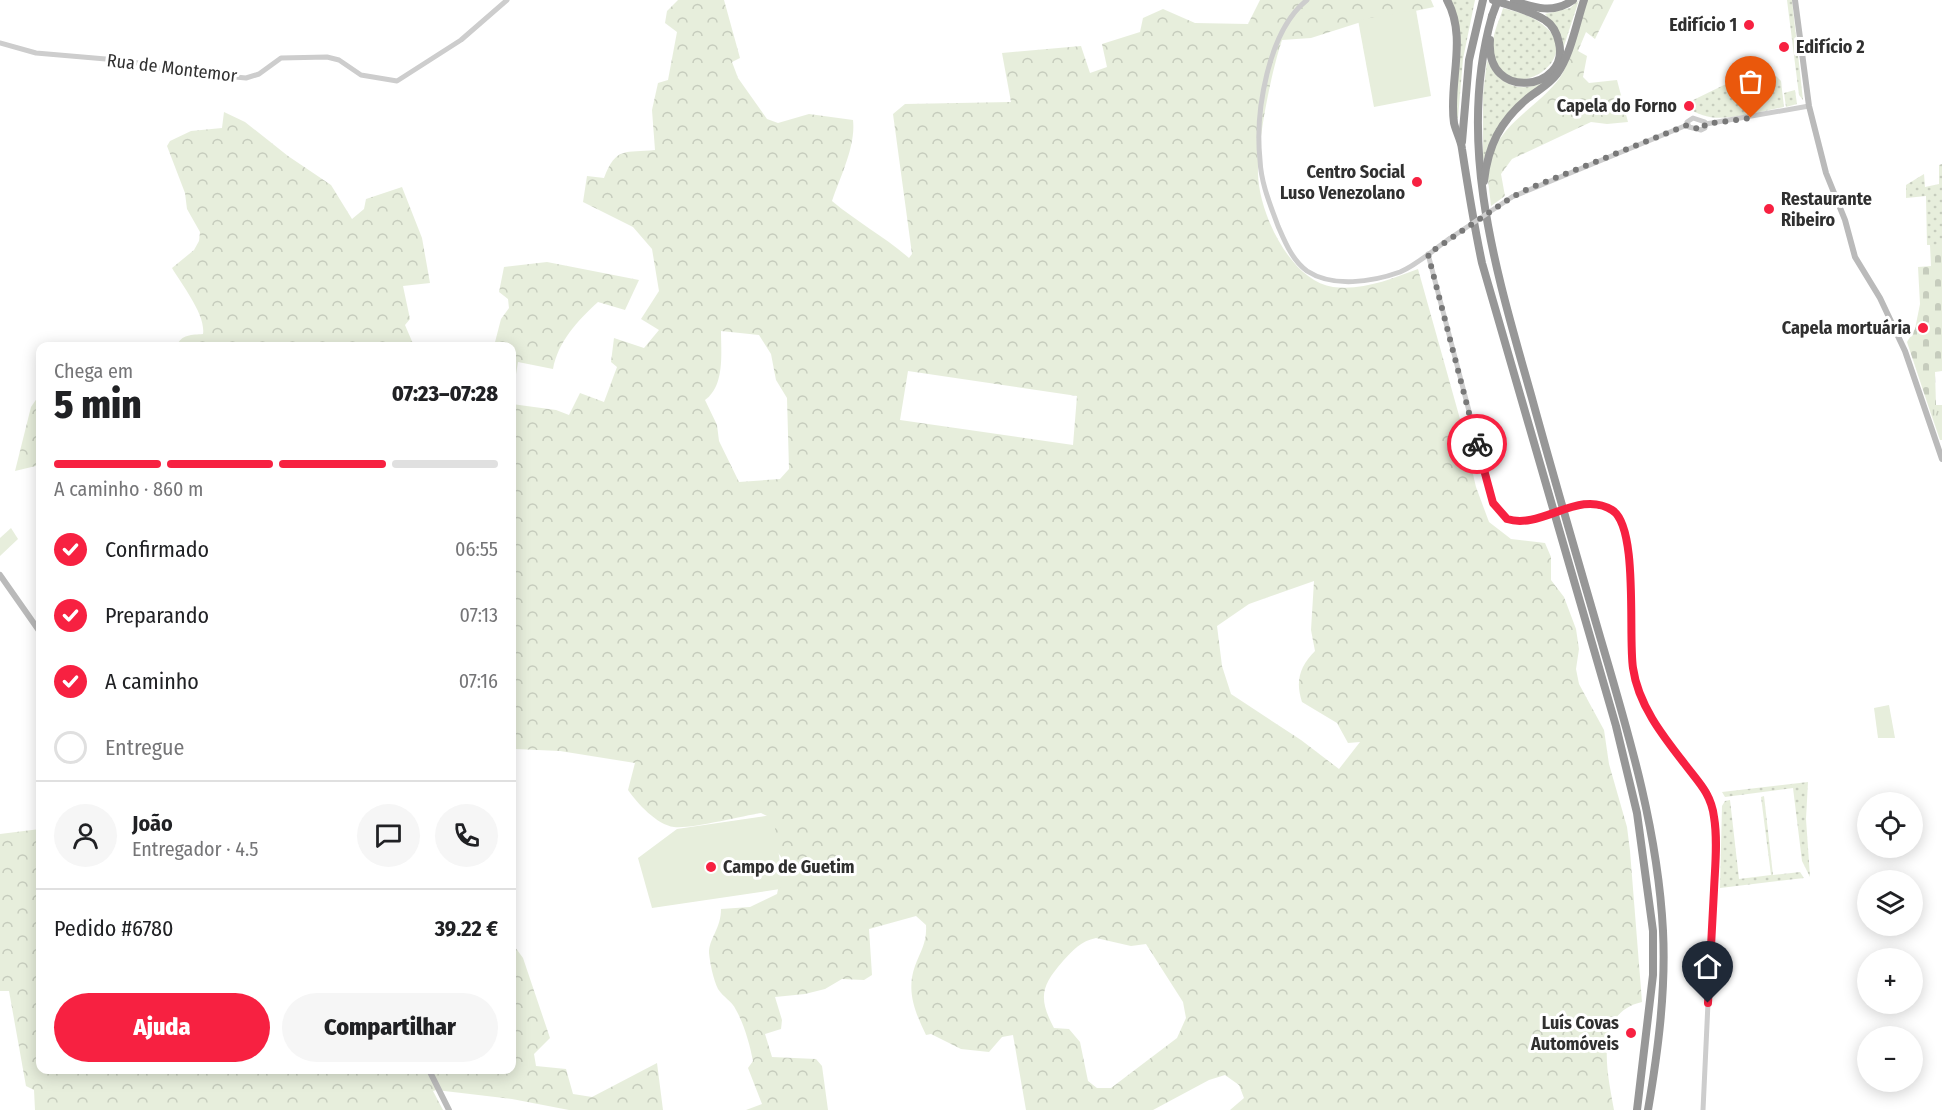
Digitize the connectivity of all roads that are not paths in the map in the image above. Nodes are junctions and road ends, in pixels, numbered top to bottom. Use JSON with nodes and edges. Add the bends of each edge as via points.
{"nodes":[{"id":1,"x":507,"y":0,"type":"edge"},
{"id":2,"x":1307,"y":0,"type":"edge"},
{"id":3,"x":1447,"y":0,"type":"edge"},
{"id":4,"x":1484,"y":0,"type":"edge"},
{"id":5,"x":1495,"y":0,"type":"edge"},
{"id":6,"x":1509,"y":0,"type":"edge"},
{"id":7,"x":1573,"y":0,"type":"edge"},
{"id":8,"x":1584,"y":0,"type":"edge"},
{"id":9,"x":1795,"y":0,"type":"edge"},
{"id":10,"x":1488,"y":30,"type":"junction"},
{"id":11,"x":0,"y":43,"type":"edge"},
{"id":12,"x":1809,"y":106,"type":"junction"},
{"id":13,"x":1706,"y":124,"type":"junction"},
{"id":14,"x":1687,"y":125,"type":"junction"},
{"id":15,"x":1462,"y":147,"type":"junction"},
{"id":16,"x":1483,"y":194,"type":"junction"},
{"id":17,"x":1428,"y":254,"type":"junction"},
{"id":18,"x":1942,"y":454,"type":"edge"},
{"id":19,"x":0,"y":574,"type":"edge"},
{"id":20,"x":36,"y":626,"type":"edge"},
{"id":21,"x":431,"y":1074,"type":"edge"},
{"id":22,"x":449,"y":1110,"type":"edge"},
{"id":23,"x":1637,"y":1110,"type":"edge"},
{"id":24,"x":1648,"y":1110,"type":"edge"},
{"id":25,"x":1703,"y":1110,"type":"edge"}],
"edges":[{"from":1,"to":11,"type":"street","name":"Rua de Montemor","via":[[461,40],[397,81],[361,75],[327,57],[292,56],[275,60],[254,76],[242,78],[129,61],[36,53]]},
{"from":2,"to":17,"type":"street","via":[[1280,34],[1260,122],[1263,180],[1284,242],[1308,271],[1343,282],[1401,271]]},
{"from":3,"to":15,"type":"highway","via":[[1457,37],[1454,124]]},
{"from":4,"to":15,"type":"highway","via":[[1468,71]]},
{"from":5,"to":10,"type":"highway","bridge":true},
{"from":5,"to":10,"type":"highway","via":[[1551,25],[1560,47],[1553,70],[1533,82],[1512,82],[1502,76],[1490,55]]},
{"from":6,"to":7,"type":"highway","via":[[1547,10]]},
{"from":8,"to":16,"type":"highway","via":[[1557,74],[1518,106],[1497,131],[1486,163]]},
{"from":9,"to":12,"type":"main road"},
{"from":10,"to":16,"type":"highway","via":[[1477,102]]},
{"from":12,"to":13,"type":"street"},
{"from":12,"to":18,"type":"main road","via":[[1826,173],[1855,257],[1905,351]]},
{"from":13,"to":14,"type":"street","via":[[1701,130]]},
{"from":13,"to":14,"type":"street","via":[[1690,118]]},
{"from":14,"to":17,"type":"street","bridge":true,"via":[[1512,197]]},
{"from":15,"to":23,"type":"highway","via":[[1482,263],[1616,726],[1637,813],[1653,964]]},
{"from":16,"to":24,"type":"highway","via":[[1522,365],[1648,811],[1658,878],[1664,975]]},
{"from":17,"to":25,"type":"street","bridge":true,"via":[[1493,503],[1507,519],[1521,521],[1591,503],[1613,510],[1620,519],[1632,565],[1635,682],[1647,710],[1705,788],[1714,817]]},
{"from":19,"to":20,"type":"main road"},
{"from":21,"to":22,"type":"main road"}]}
